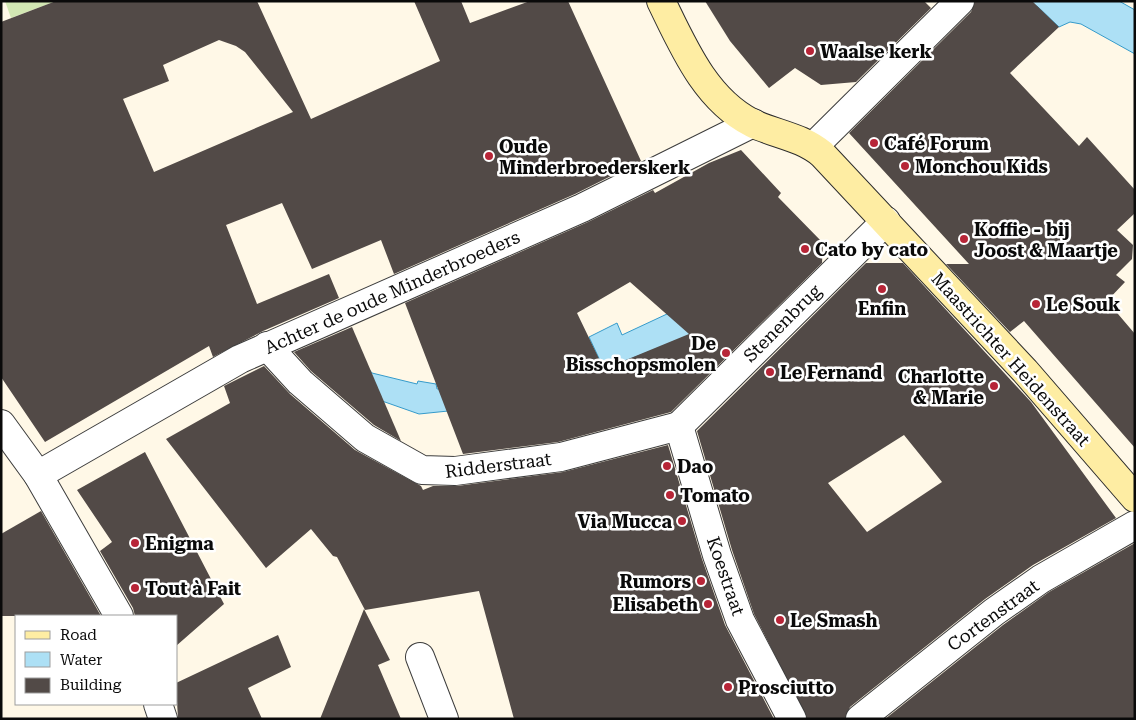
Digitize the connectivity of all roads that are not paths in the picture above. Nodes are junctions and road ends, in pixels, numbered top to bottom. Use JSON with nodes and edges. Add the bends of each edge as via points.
{"nodes":[{"id":1,"x":661,"y":1,"type":"edge"},
{"id":2,"x":960,"y":1,"type":"edge"},
{"id":3,"x":753,"y":123,"type":"junction"},
{"id":4,"x":813,"y":146,"type":"junction"},
{"id":5,"x":886,"y":221,"type":"junction"},
{"id":6,"x":267,"y":346,"type":"junction"},
{"id":7,"x":1,"y":424,"type":"edge"},
{"id":8,"x":679,"y":426,"type":"junction"},
{"id":9,"x":38,"y":475,"type":"junction"},
{"id":10,"x":1135,"y":498,"type":"edge"},
{"id":11,"x":1135,"y":526,"type":"edge"},
{"id":12,"x":118,"y":615,"type":"edge"},
{"id":13,"x":420,"y":657,"type":"dead end"},
{"id":14,"x":158,"y":705,"type":"edge"},
{"id":15,"x":163,"y":719,"type":"edge"},
{"id":16,"x":444,"y":719,"type":"edge"},
{"id":17,"x":792,"y":719,"type":"edge"},
{"id":18,"x":860,"y":719,"type":"edge"}],
"edges":[{"from":1,"to":3,"type":"street","via":[[694,65],[707,83],[728,107]]},
{"from":2,"to":4,"type":"street"},
{"from":3,"to":4,"type":"street"},
{"from":3,"to":6,"type":"street","name":"Achter de oude Minderbroeders","via":[[582,208]]},
{"from":4,"to":5,"type":"street","name":"Maastrichter Heidenstraat"},
{"from":5,"to":8,"type":"street","name":"Stenenbrug"},
{"from":5,"to":10,"type":"street","name":"Maastrichter Heidenstraat","via":[[1025,371]]},
{"from":6,"to":8,"type":"street","name":"Ridderstraat","via":[[300,382],[364,438],[422,470],[455,471],[561,457]]},
{"from":6,"to":9,"type":"street","name":"Achter de oude Minderbroeders"},
{"from":7,"to":9,"type":"street"},
{"from":8,"to":17,"type":"street","name":"Koestraat","via":[[740,620]]},
{"from":9,"to":12,"type":"street"},
{"from":11,"to":18,"type":"street","name":"Cortenstraat","via":[[1041,579]]},
{"from":13,"to":16,"type":"street"},
{"from":14,"to":15,"type":"street"}]}
